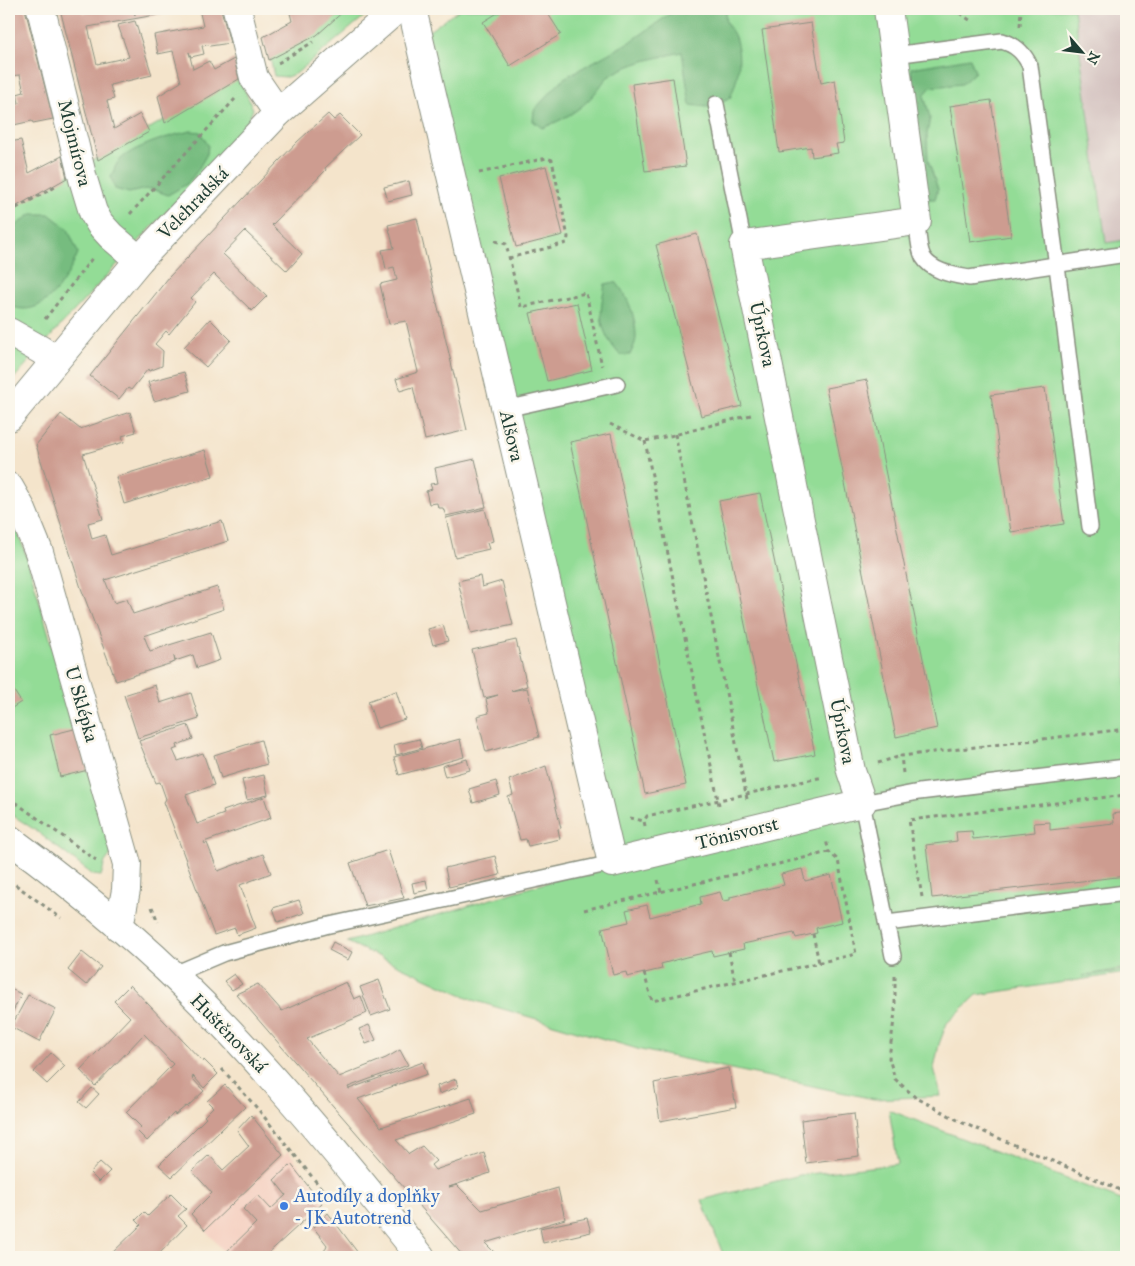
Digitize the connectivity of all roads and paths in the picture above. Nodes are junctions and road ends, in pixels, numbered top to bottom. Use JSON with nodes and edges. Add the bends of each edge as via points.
{"nodes":[{"id":1,"x":41,"y":9,"type":"edge"},
{"id":2,"x":237,"y":9,"type":"edge"},
{"id":3,"x":397,"y":9,"type":"edge"},
{"id":4,"x":412,"y":9,"type":"edge"},
{"id":5,"x":888,"y":9,"type":"edge"},
{"id":6,"x":321,"y":38,"type":"dead end"},
{"id":7,"x":894,"y":55,"type":"junction"},
{"id":8,"x":254,"y":78,"type":"junction"},
{"id":9,"x":716,"y":104,"type":"dead end"},
{"id":10,"x":278,"y":113,"type":"junction"},
{"id":11,"x":472,"y":175,"type":"dead end"},
{"id":12,"x":916,"y":221,"type":"junction"},
{"id":13,"x":111,"y":236,"type":"junction"},
{"id":14,"x":489,"y":240,"type":"dead end"},
{"id":15,"x":744,"y":245,"type":"junction"},
{"id":16,"x":1126,"y":254,"type":"edge"},
{"id":17,"x":509,"y":258,"type":"junction"},
{"id":18,"x":139,"y":260,"type":"junction"},
{"id":19,"x":1057,"y":266,"type":"junction"},
{"id":20,"x":9,"y":332,"type":"edge"},
{"id":21,"x":55,"y":360,"type":"junction"},
{"id":22,"x":603,"y":369,"type":"dead end"},
{"id":23,"x":617,"y":384,"type":"dead end"},
{"id":24,"x":778,"y":408,"type":"junction"},
{"id":25,"x":506,"y":409,"type":"junction"},
{"id":26,"x":9,"y":417,"type":"edge"},
{"id":27,"x":610,"y":424,"type":"dead end"},
{"id":28,"x":675,"y":434,"type":"dead end"},
{"id":29,"x":645,"y":441,"type":"junction"},
{"id":30,"x":9,"y":488,"type":"edge"},
{"id":31,"x":1090,"y":527,"type":"dead end"},
{"id":32,"x":1126,"y":729,"type":"edge"},
{"id":33,"x":1126,"y":767,"type":"edge"},
{"id":34,"x":903,"y":774,"type":"dead end"},
{"id":35,"x":1126,"y":795,"type":"edge"},
{"id":36,"x":9,"y":798,"type":"edge"},
{"id":37,"x":747,"y":799,"type":"dead end"},
{"id":38,"x":862,"y":803,"type":"junction"},
{"id":39,"x":719,"y":805,"type":"dead end"},
{"id":40,"x":908,"y":811,"type":"dead end"},
{"id":41,"x":909,"y":820,"type":"junction"},
{"id":42,"x":826,"y":837,"type":"dead end"},
{"id":43,"x":9,"y":838,"type":"edge"},
{"id":44,"x":829,"y":852,"type":"junction"},
{"id":45,"x":612,"y":863,"type":"junction"},
{"id":46,"x":127,"y":864,"type":"junction"},
{"id":47,"x":9,"y":880,"type":"edge"},
{"id":48,"x":1126,"y":893,"type":"edge"},
{"id":49,"x":584,"y":910,"type":"dead end"},
{"id":50,"x":926,"y":918,"type":"junction"},
{"id":51,"x":65,"y":921,"type":"dead end"},
{"id":52,"x":886,"y":923,"type":"junction"},
{"id":53,"x":119,"y":927,"type":"junction"},
{"id":54,"x":813,"y":934,"type":"dead end"},
{"id":55,"x":729,"y":952,"type":"dead end"},
{"id":56,"x":893,"y":956,"type":"joint"},
{"id":57,"x":819,"y":962,"type":"junction"},
{"id":58,"x":644,"y":973,"type":"dead end"},
{"id":59,"x":172,"y":976,"type":"junction"},
{"id":60,"x":735,"y":982,"type":"junction"},
{"id":61,"x":218,"y":1064,"type":"dead end"},
{"id":62,"x":1126,"y":1196,"type":"edge"},
{"id":63,"x":329,"y":1198,"type":"dead end"},
{"id":64,"x":420,"y":1257,"type":"edge"}],
"edges":[{"from":1,"to":13,"type":"street","name":"Mojmírova","via":[[93,212]]},
{"from":2,"to":8,"type":"street"},
{"from":3,"to":10,"type":"street","name":"Velehradská"},
{"from":4,"to":25,"type":"street","name":"Alšova"},
{"from":5,"to":7,"type":"street"},
{"from":6,"to":8,"type":"path"},
{"from":7,"to":12,"type":"street"},
{"from":7,"to":19,"type":"lane","via":[[1002,41],[1010,43],[1025,56],[1030,66]]},
{"from":8,"to":10,"type":"street"},
{"from":8,"to":13,"type":"path"},
{"from":9,"to":15,"type":"lane"},
{"from":10,"to":18,"type":"street","name":"Velehradská"},
{"from":11,"to":17,"type":"path","via":[[546,158],[552,160],[567,243]]},
{"from":12,"to":15,"type":"street"},
{"from":12,"to":19,"type":"lane","via":[[923,257],[951,275],[969,278]]},
{"from":13,"to":18,"type":"street","name":"Mojmírova"},
{"from":14,"to":17,"type":"path","via":[[506,244]]},
{"from":15,"to":24,"type":"street","name":"Úprkova"},
{"from":16,"to":19,"type":"lane"},
{"from":17,"to":22,"type":"path","via":[[521,307],[586,293]]},
{"from":18,"to":21,"type":"street","name":"Velehradská"},
{"from":19,"to":31,"type":"lane"},
{"from":20,"to":21,"type":"street"},
{"from":21,"to":26,"type":"street","name":"Velehradská"},
{"from":23,"to":25,"type":"lane"},
{"from":24,"to":29,"type":"path"},
{"from":24,"to":38,"type":"street","name":"Úprkova","via":[[851,771]]},
{"from":25,"to":45,"type":"street","name":"Alšova"},
{"from":27,"to":29,"type":"path"},
{"from":28,"to":37,"type":"path"},
{"from":29,"to":39,"type":"path"},
{"from":30,"to":46,"type":"street","name":"U Sklépka","via":[[39,552]]},
{"from":32,"to":34,"type":"path","via":[[901,756]]},
{"from":33,"to":38,"type":"lane","via":[[919,792]]},
{"from":35,"to":41,"type":"path"},
{"from":36,"to":46,"type":"path","via":[[109,870]]},
{"from":38,"to":45,"type":"street","name":"Tönisvorst"},
{"from":38,"to":52,"type":"lane"},
{"from":40,"to":41,"type":"path"},
{"from":41,"to":50,"type":"path"},
{"from":42,"to":44,"type":"path"},
{"from":43,"to":53,"type":"street","name":"Huštěnovská"},
{"from":44,"to":49,"type":"path"},
{"from":44,"to":57,"type":"path","via":[[838,860],[856,954]]},
{"from":45,"to":59,"type":"lane","via":[[325,926],[224,953]]},
{"from":46,"to":53,"type":"street","name":"U Sklépka"},
{"from":47,"to":51,"type":"path"},
{"from":48,"to":50,"type":"lane"},
{"from":50,"to":52,"type":"lane"},
{"from":52,"to":56,"type":"lane"},
{"from":53,"to":59,"type":"street","name":"Huštěnovská"},
{"from":54,"to":57,"type":"path"},
{"from":55,"to":60,"type":"path"},
{"from":56,"to":62,"type":"path","via":[[895,1012],[889,1058],[895,1079],[916,1097],[962,1123],[1116,1188]]},
{"from":57,"to":60,"type":"path"},
{"from":58,"to":60,"type":"path","via":[[652,1001]]},
{"from":59,"to":64,"type":"street","name":"Huštěnovská","via":[[280,1086],[354,1172]]},
{"from":61,"to":63,"type":"path"}]}
